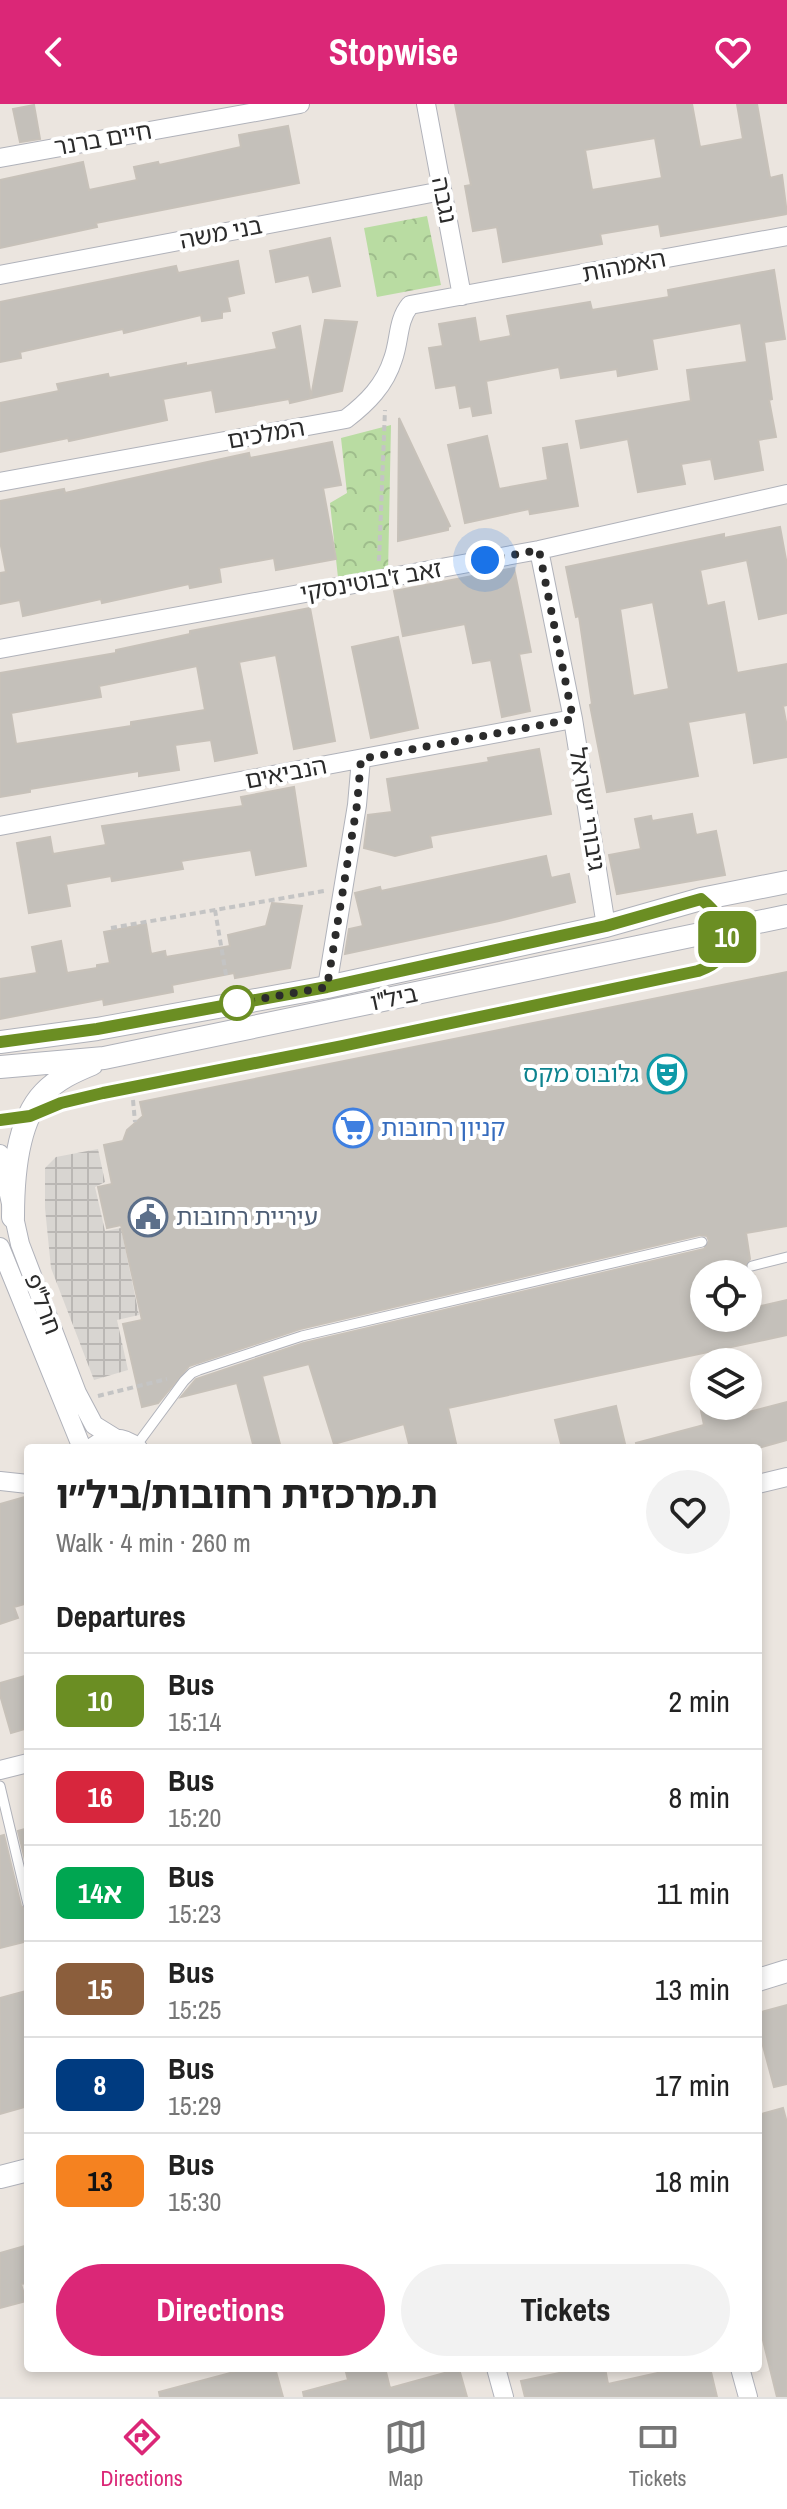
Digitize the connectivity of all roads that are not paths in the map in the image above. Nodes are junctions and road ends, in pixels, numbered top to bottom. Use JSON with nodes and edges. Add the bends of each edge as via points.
{"nodes":[{"id":1,"x":300,"y":104,"type":"edge"},
{"id":2,"x":426,"y":104,"type":"edge"},
{"id":3,"x":0,"y":158,"type":"edge"},
{"id":4,"x":442,"y":191,"type":"junction"},
{"id":5,"x":787,"y":236,"type":"edge"},
{"id":6,"x":0,"y":275,"type":"edge"},
{"id":7,"x":462,"y":296,"type":"junction"},
{"id":8,"x":0,"y":482,"type":"edge"},
{"id":9,"x":787,"y":494,"type":"edge"},
{"id":10,"x":539,"y":550,"type":"junction"},
{"id":11,"x":0,"y":649,"type":"edge"},
{"id":12,"x":573,"y":719,"type":"junction"},
{"id":13,"x":361,"y":759,"type":"junction"},
{"id":14,"x":0,"y":826,"type":"edge"},
{"id":15,"x":787,"y":882,"type":"edge"},
{"id":16,"x":701,"y":899,"type":"junction"},
{"id":17,"x":787,"y":916,"type":"edge"},
{"id":18,"x":606,"y":926,"type":"junction"},
{"id":19,"x":726,"y":929,"type":"junction"},
{"id":20,"x":327,"y":987,"type":"junction"},
{"id":21,"x":0,"y":1042,"type":"edge"},
{"id":22,"x":104,"y":1058,"type":"junction"},
{"id":23,"x":0,"y":1067,"type":"edge"},
{"id":24,"x":30,"y":1116,"type":"junction"},
{"id":25,"x":0,"y":1120,"type":"edge"},
{"id":26,"x":0,"y":1154,"type":"edge"},
{"id":27,"x":13,"y":1217,"type":"junction"},
{"id":28,"x":702,"y":1242,"type":"dead end"},
{"id":29,"x":1,"y":1254,"type":"edge"},
{"id":30,"x":787,"y":1257,"type":"edge"},
{"id":31,"x":762,"y":1263,"type":"edge"},
{"id":32,"x":115,"y":1438,"type":"junction"},
{"id":33,"x":80,"y":1444,"type":"edge"},
{"id":34,"x":96,"y":1444,"type":"edge"},
{"id":35,"x":132,"y":1444,"type":"edge"},
{"id":36,"x":139,"y":1444,"type":"edge"},
{"id":37,"x":787,"y":1477,"type":"edge"},
{"id":38,"x":0,"y":1481,"type":"edge"},
{"id":39,"x":762,"y":1483,"type":"edge"},
{"id":40,"x":24,"y":1484,"type":"edge"},
{"id":41,"x":24,"y":1764,"type":"edge"},
{"id":42,"x":0,"y":1770,"type":"edge"},
{"id":43,"x":0,"y":1786,"type":"edge"},
{"id":44,"x":24,"y":1887,"type":"edge"},
{"id":45,"x":787,"y":1971,"type":"edge"},
{"id":46,"x":762,"y":1979,"type":"edge"},
{"id":47,"x":24,"y":2171,"type":"edge"},
{"id":48,"x":0,"y":2177,"type":"edge"},
{"id":49,"x":497,"y":2372,"type":"edge"},
{"id":50,"x":741,"y":2372,"type":"edge"},
{"id":51,"x":504,"y":2397,"type":"edge"},
{"id":52,"x":748,"y":2397,"type":"edge"}],
"edges":[{"from":1,"to":3,"type":"street","name":"חיים ברנר"},
{"from":2,"to":4,"type":"street","name":"נגבה"},
{"from":4,"to":6,"type":"street","name":"בני משה"},
{"from":4,"to":7,"type":"street","name":"נגבה"},
{"from":5,"to":7,"type":"street","name":"האמהות"},
{"from":7,"to":8,"type":"street","name":"המלכים","via":[[410,305],[402,315],[387,375],[366,404],[346,419]]},
{"from":9,"to":10,"type":"street","name":"זאב ז'בוטינסקי"},
{"from":10,"to":11,"type":"street","name":"זאב ז'בוטינסקי"},
{"from":10,"to":12,"type":"street","name":"גיבורי ישראל"},
{"from":12,"to":13,"type":"street","name":"הנביאים"},
{"from":12,"to":18,"type":"street","name":"גיבורי ישראל"},
{"from":13,"to":14,"type":"street","name":"הנביאים"},
{"from":13,"to":20,"type":"street"},
{"from":15,"to":16,"type":"street","name":"ביל\"ו"},
{"from":16,"to":18,"type":"street","name":"ביל\"ו"},
{"from":16,"to":19,"type":"lane"},
{"from":17,"to":19,"type":"street","name":"ביל\"ו"},
{"from":18,"to":20,"type":"street","name":"ביל\"ו"},
{"from":19,"to":22,"type":"street","name":"ביל\"ו"},
{"from":19,"to":24,"type":"lane","via":[[727,944],[719,960],[698,971],[93,1095]]},
{"from":20,"to":21,"type":"street","name":"ביל\"ו"},
{"from":22,"to":23,"type":"street","name":"ביל\"ו"},
{"from":22,"to":24,"type":"street","via":[[58,1081]]},
{"from":24,"to":25,"type":"lane"},
{"from":24,"to":27,"type":"street","via":[[17,1157]]},
{"from":26,"to":27,"type":"street","name":"חרל\"פ"},
{"from":27,"to":32,"type":"street","name":"חרל\"פ","via":[[80,1400],[94,1425]]},
{"from":28,"to":36,"type":"lane","via":[[302,1336],[193,1373]]},
{"from":29,"to":33,"type":"street","name":"חרל\"פ"},
{"from":30,"to":31,"type":"lane"},
{"from":32,"to":34,"type":"street"},
{"from":32,"to":35,"type":"street"},
{"from":37,"to":39,"type":"street"},
{"from":38,"to":40,"type":"street"},
{"from":41,"to":42,"type":"street"},
{"from":43,"to":44,"type":"lane"},
{"from":45,"to":46,"type":"street"},
{"from":47,"to":48,"type":"street"},
{"from":49,"to":51,"type":"street"},
{"from":50,"to":52,"type":"street"}]}
